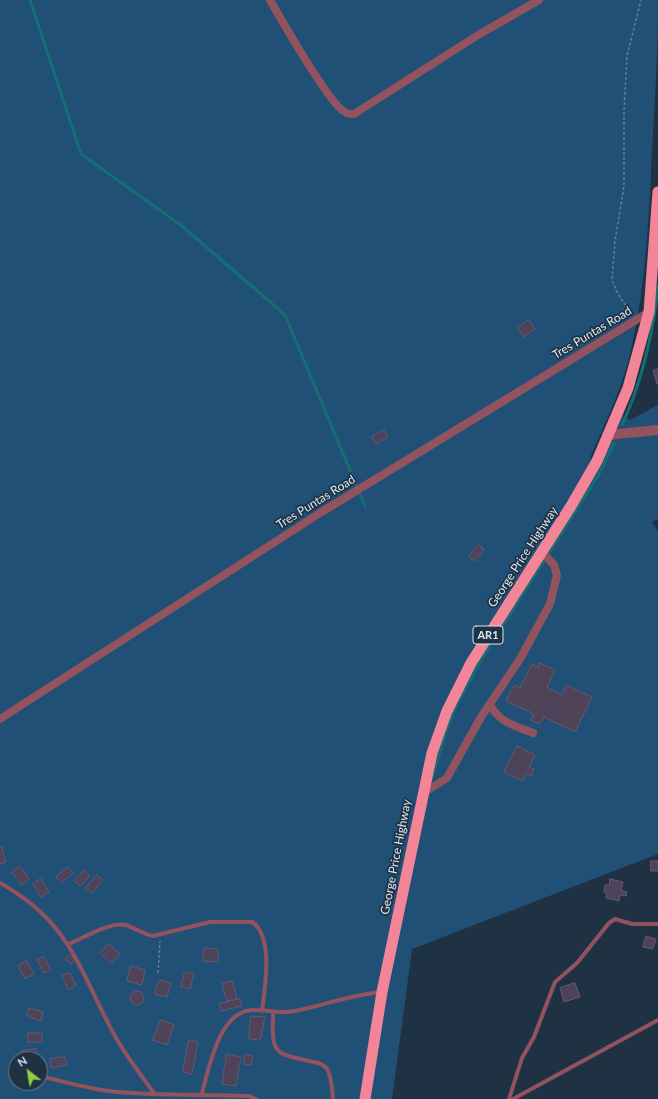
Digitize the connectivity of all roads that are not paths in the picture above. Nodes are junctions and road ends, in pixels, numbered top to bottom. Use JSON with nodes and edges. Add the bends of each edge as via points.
{"nodes":[{"id":1,"x":270,"y":0,"type":"edge"},
{"id":2,"x":539,"y":0,"type":"edge"},
{"id":3,"x":658,"y":192,"type":"edge"},
{"id":4,"x":649,"y":312,"type":"junction"},
{"id":5,"x":658,"y":430,"type":"edge"},
{"id":6,"x":607,"y":435,"type":"junction"},
{"id":7,"x":542,"y":552,"type":"junction"},
{"id":8,"x":490,"y":704,"type":"junction"},
{"id":9,"x":0,"y":719,"type":"edge"},
{"id":10,"x":533,"y":733,"type":"dead end"},
{"id":11,"x":422,"y":794,"type":"junction"},
{"id":12,"x":0,"y":883,"type":"edge"},
{"id":13,"x":658,"y":924,"type":"edge"},
{"id":14,"x":69,"y":944,"type":"junction"},
{"id":15,"x":382,"y":992,"type":"junction"},
{"id":16,"x":262,"y":1011,"type":"junction"},
{"id":17,"x":273,"y":1013,"type":"junction"},
{"id":18,"x":658,"y":1020,"type":"edge"},
{"id":19,"x":48,"y":1078,"type":"edge"},
{"id":20,"x":154,"y":1093,"type":"junction"},
{"id":21,"x":202,"y":1093,"type":"junction"},
{"id":22,"x":256,"y":1099,"type":"edge"},
{"id":23,"x":333,"y":1099,"type":"edge"},
{"id":24,"x":365,"y":1099,"type":"edge"},
{"id":25,"x":509,"y":1099,"type":"edge"},
{"id":26,"x":513,"y":1099,"type":"edge"}],
"edges":[{"from":1,"to":2,"type":"street","via":[[333,100],[345,112],[354,114],[478,35]]},
{"from":3,"to":4,"type":"highway","name":"George Price Highway","number":"AR1"},
{"from":4,"to":6,"type":"highway","name":"George Price Highway","number":"AR1","via":[[628,388]]},
{"from":4,"to":9,"type":"street","name":"Tres Puntas Road","via":[[320,513]]},
{"from":5,"to":6,"type":"street"},
{"from":6,"to":7,"type":"highway","name":"George Price Highway","number":"AR1","via":[[597,461]]},
{"from":7,"to":8,"type":"street","via":[[554,565],[557,575],[550,604],[520,659]]},
{"from":7,"to":11,"type":"highway","name":"George Price Highway","number":"AR1","via":[[471,663],[446,711]]},
{"from":8,"to":10,"type":"street","via":[[494,713],[502,720]]},
{"from":8,"to":11,"type":"street","via":[[447,778]]},
{"from":11,"to":15,"type":"highway","name":"George Price Highway","number":"AR1"},
{"from":12,"to":14,"type":"lane","via":[[27,899],[42,912]]},
{"from":13,"to":25,"type":"lane","via":[[632,924],[615,920],[609,922],[588,951],[555,982],[534,1037],[522,1058]]},
{"from":14,"to":16,"type":"lane","via":[[116,925],[126,925],[153,936],[210,922],[252,922],[258,925],[266,949]]},
{"from":14,"to":20,"type":"lane","via":[[116,1037]]},
{"from":15,"to":17,"type":"lane","via":[[358,994],[284,1014]]},
{"from":15,"to":24,"type":"highway","name":"George Price Highway","number":"AR1"},
{"from":16,"to":17,"type":"lane"},
{"from":16,"to":21,"type":"lane","via":[[244,1011],[232,1019],[224,1029],[209,1066]]},
{"from":17,"to":23,"type":"lane","via":[[273,1042],[276,1050],[285,1056],[323,1064],[328,1070]]},
{"from":18,"to":26,"type":"lane"},
{"from":19,"to":20,"type":"lane","via":[[117,1092]]},
{"from":20,"to":21,"type":"lane"},
{"from":21,"to":22,"type":"lane","via":[[249,1096]]}]}
